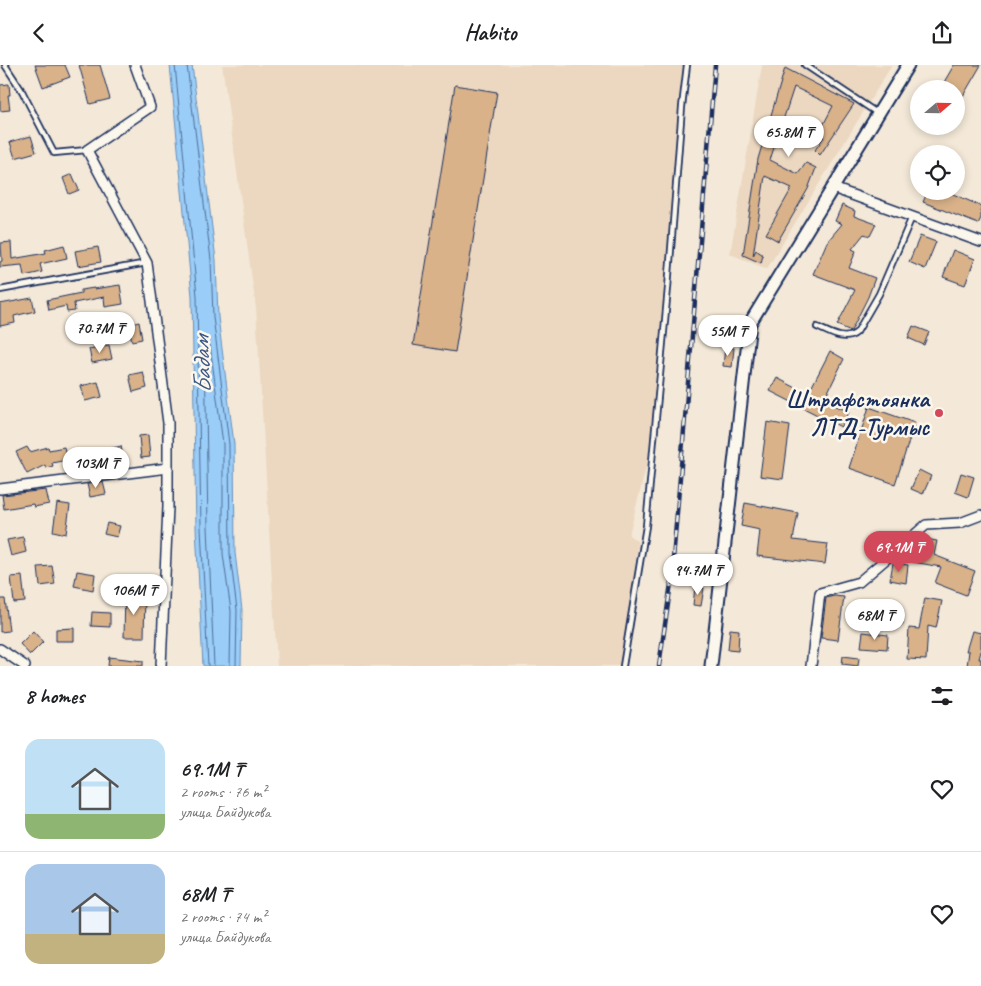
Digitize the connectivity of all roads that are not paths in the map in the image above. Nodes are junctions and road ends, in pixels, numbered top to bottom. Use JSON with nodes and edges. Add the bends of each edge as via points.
{"nodes":[{"id":1,"x":4,"y":65,"type":"edge"},
{"id":2,"x":135,"y":65,"type":"edge"},
{"id":3,"x":687,"y":65,"type":"edge"},
{"id":4,"x":805,"y":65,"type":"edge"},
{"id":5,"x":908,"y":65,"type":"edge"},
{"id":6,"x":878,"y":114,"type":"junction"},
{"id":7,"x":87,"y":150,"type":"junction"},
{"id":8,"x":833,"y":188,"type":"junction"},
{"id":9,"x":912,"y":217,"type":"junction"},
{"id":10,"x":981,"y":242,"type":"edge"},
{"id":11,"x":147,"y":263,"type":"junction"},
{"id":12,"x":0,"y":289,"type":"edge"},
{"id":13,"x":817,"y":327,"type":"dead end"},
{"id":14,"x":168,"y":468,"type":"junction"},
{"id":15,"x":0,"y":489,"type":"edge"},
{"id":16,"x":981,"y":515,"type":"edge"},
{"id":17,"x":0,"y":649,"type":"edge"},
{"id":18,"x":25,"y":666,"type":"edge"},
{"id":19,"x":160,"y":666,"type":"edge"},
{"id":20,"x":623,"y":666,"type":"edge"},
{"id":21,"x":711,"y":666,"type":"edge"},
{"id":22,"x":811,"y":666,"type":"edge"}],
"edges":[{"from":1,"to":7,"type":"lane","via":[[22,91],[54,153]]},
{"from":2,"to":7,"type":"street","via":[[150,107]]},
{"from":3,"to":20,"type":"lane","via":[[646,527]]},
{"from":4,"to":6,"type":"lane"},
{"from":5,"to":6,"type":"main road"},
{"from":6,"to":8,"type":"main road"},
{"from":7,"to":11,"type":"street"},
{"from":8,"to":9,"type":"street"},
{"from":8,"to":21,"type":"main road","via":[[750,323]]},
{"from":9,"to":10,"type":"street"},
{"from":9,"to":13,"type":"lane","via":[[878,294],[856,332],[847,338]]},
{"from":11,"to":12,"type":"lane"},
{"from":11,"to":14,"type":"street","via":[[168,423]]},
{"from":14,"to":15,"type":"street"},
{"from":14,"to":19,"type":"street"},
{"from":16,"to":22,"type":"street","via":[[960,523],[926,525],[859,582],[820,593]]},
{"from":17,"to":18,"type":"street"}]}
